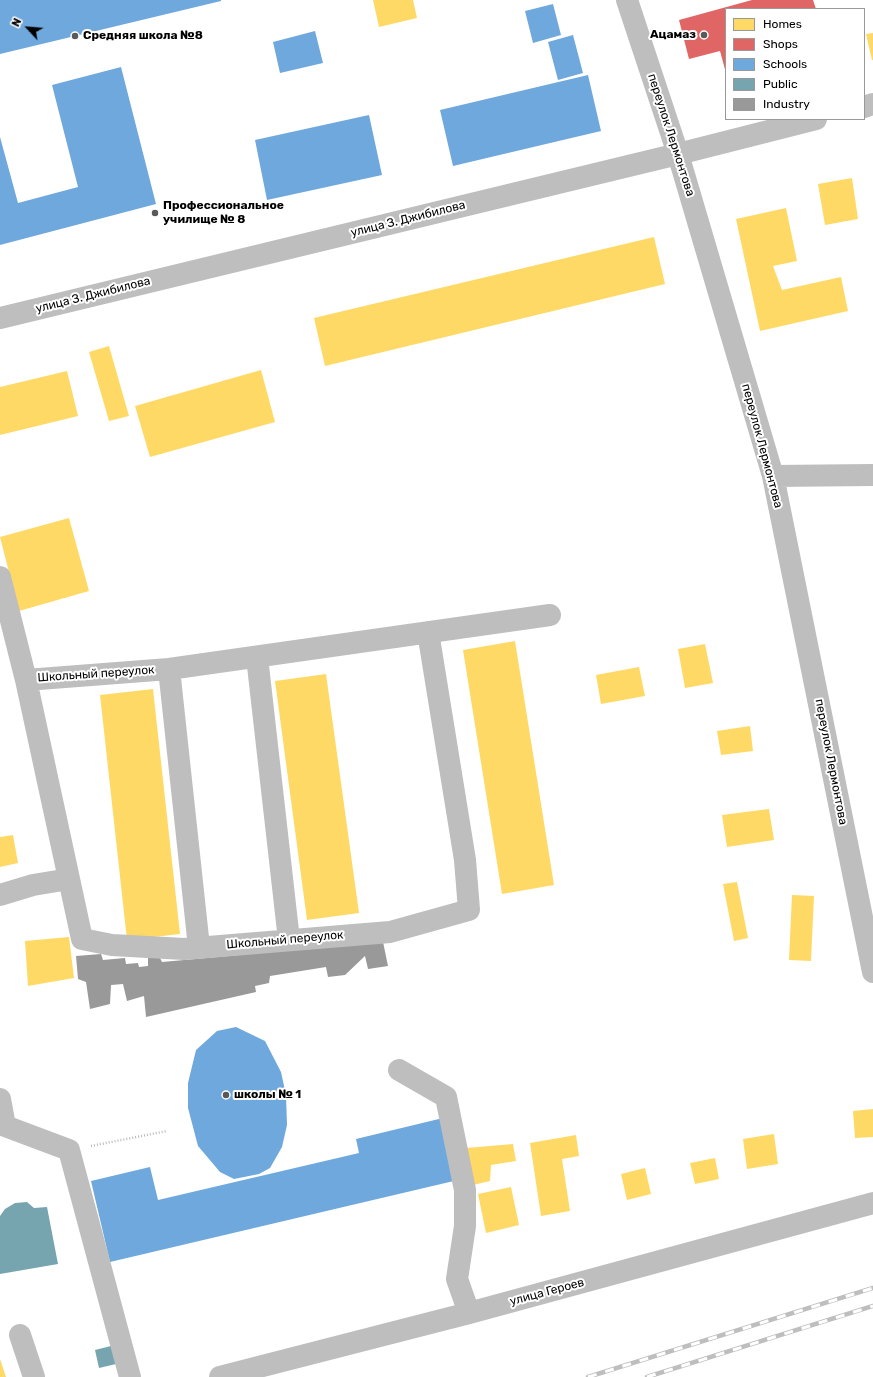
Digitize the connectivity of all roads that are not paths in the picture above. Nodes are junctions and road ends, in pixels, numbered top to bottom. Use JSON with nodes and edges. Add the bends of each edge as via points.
{"nodes":[{"id":1,"x":627,"y":0,"type":"edge"},
{"id":2,"x":812,"y":120,"type":"edge"},
{"id":3,"x":678,"y":154,"type":"junction"},
{"id":4,"x":0,"y":318,"type":"edge"},
{"id":5,"x":873,"y":475,"type":"edge"},
{"id":6,"x":773,"y":476,"type":"junction"},
{"id":7,"x":0,"y":577,"type":"edge"},
{"id":8,"x":550,"y":615,"type":"dead end"},
{"id":9,"x":428,"y":632,"type":"junction"},
{"id":10,"x":257,"y":657,"type":"junction"},
{"id":11,"x":169,"y":669,"type":"junction"},
{"id":12,"x":26,"y":680,"type":"junction"},
{"id":13,"x":69,"y":880,"type":"junction"},
{"id":14,"x":0,"y":895,"type":"edge"},
{"id":15,"x":289,"y":940,"type":"junction"},
{"id":16,"x":199,"y":947,"type":"junction"},
{"id":17,"x":873,"y":972,"type":"edge"},
{"id":18,"x":399,"y":1070,"type":"dead end"},
{"id":19,"x":0,"y":1099,"type":"edge"},
{"id":20,"x":2,"y":1125,"type":"edge"},
{"id":21,"x":873,"y":1203,"type":"edge"},
{"id":22,"x":469,"y":1313,"type":"junction"},
{"id":23,"x":20,"y":1335,"type":"dead end"},
{"id":24,"x":34,"y":1377,"type":"edge"},
{"id":25,"x":130,"y":1377,"type":"edge"},
{"id":26,"x":220,"y":1377,"type":"edge"}],
"edges":[{"from":1,"to":3,"type":"street","name":"переулок Лермонтова"},
{"from":2,"to":3,"type":"street","name":"улица З. Джибилова"},
{"from":3,"to":4,"type":"street","name":"улица З. Джибилова"},
{"from":3,"to":6,"type":"street","name":"переулок Лермонтова"},
{"from":5,"to":6,"type":"street"},
{"from":6,"to":17,"type":"street","name":"переулок Лермонтова"},
{"from":7,"to":12,"type":"street","name":"Школьный переулок"},
{"from":8,"to":9,"type":"street","name":"Школьный переулок"},
{"from":9,"to":10,"type":"street","name":"Школьный переулок"},
{"from":9,"to":15,"type":"street","name":"Школьный переулок","via":[[465,860],[469,910],[390,932]]},
{"from":10,"to":11,"type":"street","name":"Школьный переулок"},
{"from":10,"to":15,"type":"street"},
{"from":11,"to":12,"type":"street","name":"Школьный переулок"},
{"from":11,"to":16,"type":"street"},
{"from":12,"to":13,"type":"street","name":"Школьный переулок"},
{"from":13,"to":14,"type":"street","via":[[33,885]]},
{"from":13,"to":16,"type":"street","name":"Школьный переулок","via":[[82,939],[112,945],[184,949]]},
{"from":15,"to":16,"type":"street","name":"Школьный переулок"},
{"from":18,"to":22,"type":"street","via":[[446,1097],[465,1190],[465,1226],[457,1279]]},
{"from":19,"to":20,"type":"street"},
{"from":20,"to":25,"type":"street","via":[[69,1150]]},
{"from":21,"to":22,"type":"street","name":"улица Героев"},
{"from":22,"to":26,"type":"street","name":"улица Героев"},
{"from":23,"to":24,"type":"street"}]}
